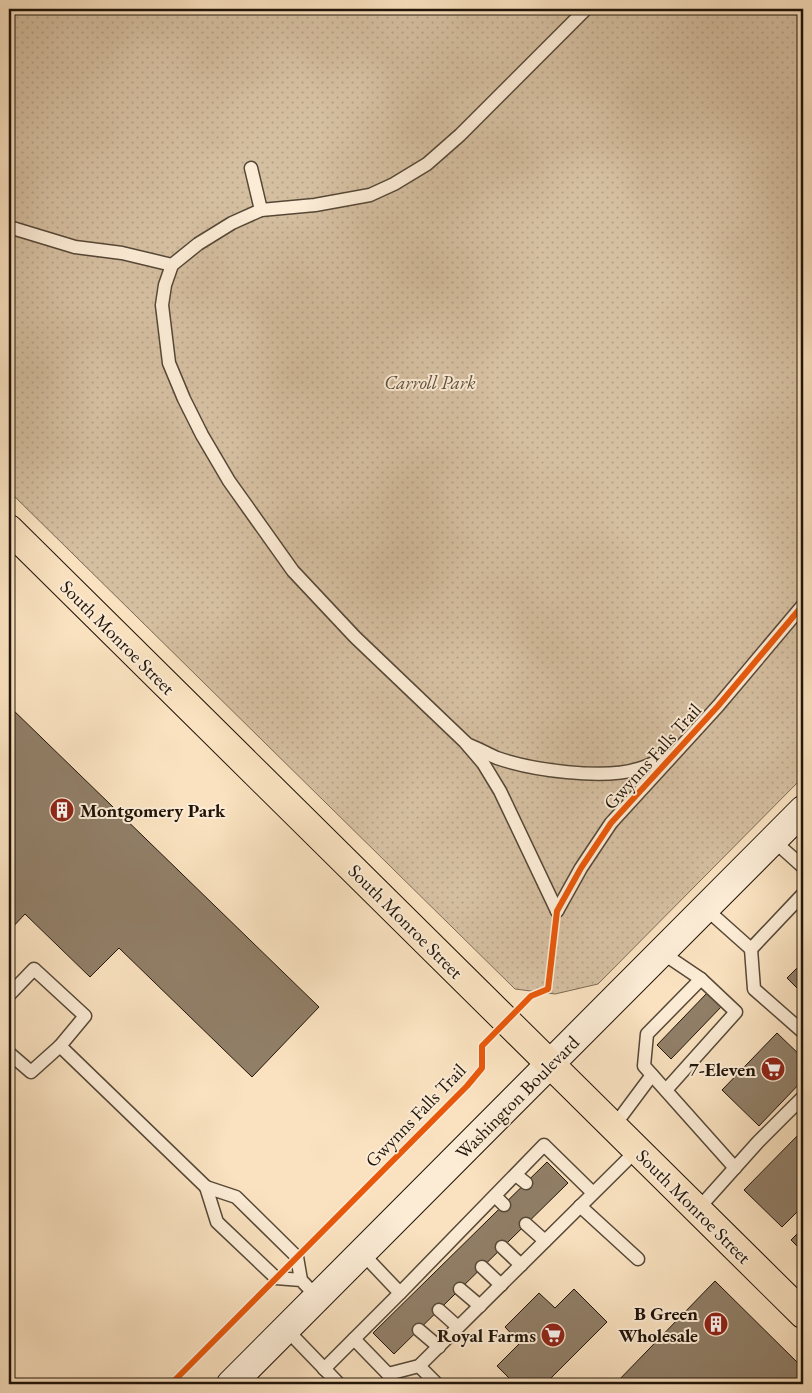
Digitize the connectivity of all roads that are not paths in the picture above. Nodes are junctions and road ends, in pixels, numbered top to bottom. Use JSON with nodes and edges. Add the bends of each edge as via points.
{"nodes":[{"id":1,"x":586,"y":9,"type":"edge"},
{"id":2,"x":251,"y":168,"type":"dead end"},
{"id":3,"x":261,"y":210,"type":"junction"},
{"id":4,"x":9,"y":227,"type":"edge"},
{"id":5,"x":172,"y":265,"type":"junction"},
{"id":6,"x":9,"y":529,"type":"edge"},
{"id":7,"x":803,"y":605,"type":"edge"},
{"id":8,"x":465,"y":742,"type":"junction"},
{"id":9,"x":673,"y":755,"type":"junction"},
{"id":10,"x":803,"y":810,"type":"edge"},
{"id":11,"x":773,"y":840,"type":"junction"},
{"id":12,"x":803,"y":867,"type":"edge"},
{"id":13,"x":803,"y":894,"type":"edge"},
{"id":14,"x":705,"y":908,"type":"junction"},
{"id":15,"x":751,"y":949,"type":"junction"},
{"id":16,"x":661,"y":952,"type":"junction"},
{"id":17,"x":702,"y":979,"type":"junction"},
{"id":18,"x":9,"y":995,"type":"edge"},
{"id":19,"x":803,"y":1032,"type":"edge"},
{"id":20,"x":60,"y":1046,"type":"junction"},
{"id":21,"x":9,"y":1052,"type":"edge"},
{"id":22,"x":551,"y":1063,"type":"junction"},
{"id":23,"x":652,"y":1075,"type":"junction"},
{"id":24,"x":666,"y":1090,"type":"junction"},
{"id":25,"x":803,"y":1097,"type":"edge"},
{"id":26,"x":614,"y":1126,"type":"junction"},
{"id":27,"x":638,"y":1149,"type":"junction"},
{"id":28,"x":735,"y":1168,"type":"junction"},
{"id":29,"x":206,"y":1187,"type":"junction"},
{"id":30,"x":594,"y":1193,"type":"junction"},
{"id":31,"x":580,"y":1206,"type":"junction"},
{"id":32,"x":698,"y":1209,"type":"junction"},
{"id":33,"x":526,"y":1224,"type":"dead end"},
{"id":34,"x":545,"y":1241,"type":"junction"},
{"id":35,"x":502,"y":1247,"type":"dead end"},
{"id":36,"x":362,"y":1253,"type":"junction"},
{"id":37,"x":638,"y":1260,"type":"dead end"},
{"id":38,"x":521,"y":1265,"type":"junction"},
{"id":39,"x":482,"y":1267,"type":"dead end"},
{"id":40,"x":501,"y":1284,"type":"junction"},
{"id":41,"x":309,"y":1289,"type":"junction"},
{"id":42,"x":408,"y":1289,"type":"junction"},
{"id":43,"x":460,"y":1289,"type":"dead end"},
{"id":44,"x":480,"y":1306,"type":"junction"},
{"id":45,"x":439,"y":1310,"type":"dead end"},
{"id":46,"x":803,"y":1314,"type":"edge"},
{"id":47,"x":458,"y":1327,"type":"junction"},
{"id":48,"x":286,"y":1329,"type":"junction"},
{"id":49,"x":419,"y":1330,"type":"dead end"},
{"id":50,"x":354,"y":1339,"type":"junction"},
{"id":51,"x":439,"y":1347,"type":"junction"},
{"id":52,"x":419,"y":1366,"type":"junction"},
{"id":53,"x":324,"y":1369,"type":"junction"},
{"id":54,"x":231,"y":1384,"type":"edge"},
{"id":55,"x":339,"y":1384,"type":"edge"},
{"id":56,"x":437,"y":1384,"type":"edge"}],
"edges":[{"from":1,"to":3,"type":"lane","via":[[427,164],[370,195]]},
{"from":2,"to":3,"type":"lane"},
{"from":3,"to":5,"type":"lane","via":[[198,244]]},
{"from":4,"to":5,"type":"lane","via":[[74,247]]},
{"from":5,"to":8,"type":"lane","via":[[162,305],[169,363],[202,435],[229,481],[294,571],[355,637]]},
{"from":6,"to":22,"type":"main road","name":"South Monroe Street"},
{"from":7,"to":9,"type":"lane","name":"Gwynns Falls Trail"},
{"from":8,"to":9,"type":"lane","via":[[515,762],[590,773],[637,769]]},
{"from":8,"to":9,"type":"lane","name":"Gwynns Falls Trail","via":[[500,791],[557,911],[611,824]]},
{"from":10,"to":11,"type":"main road","name":"Washington Boulevard"},
{"from":11,"to":12,"type":"lane"},
{"from":11,"to":14,"type":"main road","name":"Washington Boulevard"},
{"from":13,"to":15,"type":"lane"},
{"from":14,"to":15,"type":"lane"},
{"from":14,"to":16,"type":"main road","name":"Washington Boulevard"},
{"from":15,"to":19,"type":"lane","via":[[754,989]]},
{"from":16,"to":17,"type":"lane"},
{"from":16,"to":22,"type":"main road","name":"Washington Boulevard"},
{"from":17,"to":23,"type":"lane","via":[[647,1034],[644,1066]]},
{"from":17,"to":24,"type":"lane","via":[[736,1012]]},
{"from":18,"to":20,"type":"lane","via":[[34,969],[85,1016]]},
{"from":20,"to":21,"type":"lane","via":[[31,1072]]},
{"from":20,"to":29,"type":"lane"},
{"from":22,"to":26,"type":"main road","name":"South Monroe Street"},
{"from":22,"to":36,"type":"main road","name":"Washington Boulevard"},
{"from":23,"to":24,"type":"lane"},
{"from":23,"to":26,"type":"lane"},
{"from":24,"to":28,"type":"lane"},
{"from":25,"to":28,"type":"lane"},
{"from":26,"to":27,"type":"main road","name":"South Monroe Street"},
{"from":27,"to":30,"type":"lane"},
{"from":27,"to":32,"type":"main road","name":"South Monroe Street"},
{"from":28,"to":32,"type":"lane"},
{"from":29,"to":41,"type":"lane","via":[[236,1197],[297,1256]]},
{"from":29,"to":41,"type":"lane","via":[[217,1222],[276,1278]]},
{"from":30,"to":31,"type":"lane"},
{"from":30,"to":42,"type":"lane","via":[[544,1145],[521,1179]]},
{"from":31,"to":34,"type":"lane"},
{"from":31,"to":37,"type":"lane"},
{"from":32,"to":46,"type":"main road","name":"South Monroe Street"},
{"from":33,"to":34,"type":"lane"},
{"from":34,"to":38,"type":"lane"},
{"from":35,"to":38,"type":"lane"},
{"from":36,"to":41,"type":"main road","name":"Washington Boulevard"},
{"from":36,"to":42,"type":"lane"},
{"from":38,"to":40,"type":"lane"},
{"from":39,"to":40,"type":"lane"},
{"from":40,"to":44,"type":"lane"},
{"from":41,"to":48,"type":"main road","name":"Washington Boulevard"},
{"from":42,"to":50,"type":"lane","via":[[394,1306]]},
{"from":43,"to":44,"type":"lane"},
{"from":44,"to":47,"type":"lane"},
{"from":45,"to":47,"type":"lane"},
{"from":47,"to":51,"type":"lane"},
{"from":48,"to":53,"type":"lane"},
{"from":48,"to":54,"type":"main road","name":"Washington Boulevard"},
{"from":49,"to":51,"type":"lane"},
{"from":50,"to":52,"type":"lane","via":[[388,1374]]},
{"from":50,"to":53,"type":"lane"},
{"from":51,"to":52,"type":"lane"},
{"from":52,"to":56,"type":"lane"},
{"from":53,"to":55,"type":"lane"}]}
